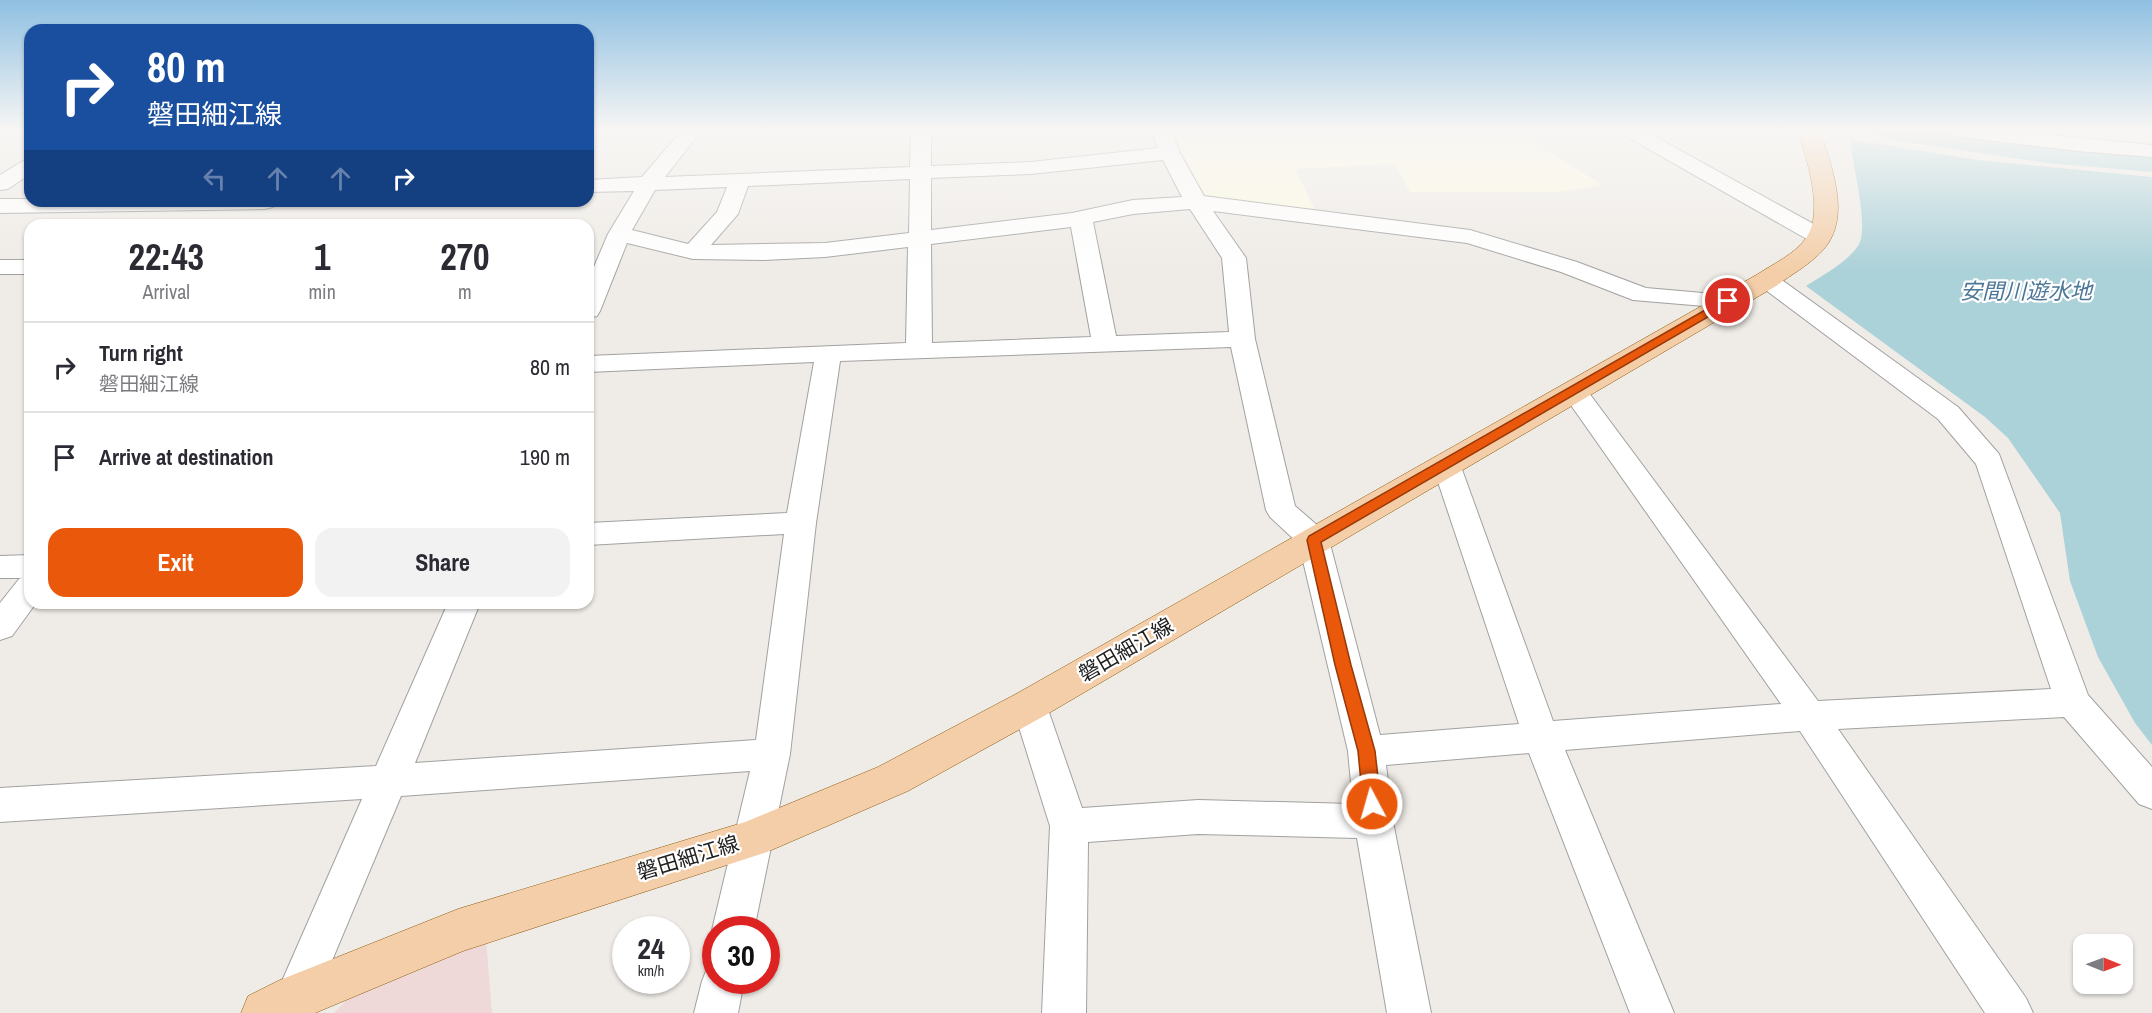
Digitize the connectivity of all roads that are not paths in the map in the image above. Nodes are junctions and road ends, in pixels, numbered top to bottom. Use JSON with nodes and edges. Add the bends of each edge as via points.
{"nodes":[{"id":1,"x":653,"y":177,"type":"edge"},
{"id":2,"x":801,"y":177,"type":"edge"},
{"id":3,"x":920,"y":177,"type":"edge"},
{"id":4,"x":1184,"y":177,"type":"edge"},
{"id":5,"x":1713,"y":177,"type":"edge"},
{"id":6,"x":1822,"y":177,"type":"edge"},
{"id":7,"x":740,"y":180,"type":"junction"},
{"id":8,"x":648,"y":184,"type":"junction"},
{"id":9,"x":594,"y":186,"type":"edge"},
{"id":10,"x":1196,"y":202,"type":"junction"},
{"id":11,"x":24,"y":205,"type":"edge"},
{"id":12,"x":0,"y":206,"type":"edge"},
{"id":13,"x":258,"y":207,"type":"edge"},
{"id":14,"x":1081,"y":218,"type":"junction"},
{"id":15,"x":240,"y":219,"type":"edge"},
{"id":16,"x":619,"y":234,"type":"junction"},
{"id":17,"x":1820,"y":237,"type":"junction"},
{"id":18,"x":920,"y":240,"type":"junction"},
{"id":19,"x":693,"y":252,"type":"junction"},
{"id":20,"x":0,"y":267,"type":"edge"},
{"id":21,"x":24,"y":267,"type":"edge"},
{"id":22,"x":1767,"y":280,"type":"junction"},
{"id":23,"x":594,"y":293,"type":"edge"},
{"id":24,"x":1728,"y":301,"type":"junction"},
{"id":25,"x":1242,"y":339,"type":"junction"},
{"id":26,"x":1105,"y":345,"type":"junction"},
{"id":27,"x":919,"y":351,"type":"junction"},
{"id":28,"x":828,"y":354,"type":"junction"},
{"id":29,"x":594,"y":364,"type":"edge"},
{"id":30,"x":1574,"y":391,"type":"junction"},
{"id":31,"x":1446,"y":464,"type":"junction"},
{"id":32,"x":801,"y":524,"type":"junction"},
{"id":33,"x":594,"y":534,"type":"edge"},
{"id":34,"x":1314,"y":540,"type":"junction"},
{"id":35,"x":24,"y":566,"type":"edge"},
{"id":36,"x":0,"y":567,"type":"edge"},
{"id":37,"x":24,"y":595,"type":"edge"},
{"id":38,"x":461,"y":609,"type":"edge"},
{"id":39,"x":0,"y":627,"type":"edge"},
{"id":40,"x":2073,"y":702,"type":"junction"},
{"id":41,"x":1030,"y":705,"type":"junction"},
{"id":42,"x":1809,"y":716,"type":"junction"},
{"id":43,"x":1541,"y":737,"type":"junction"},
{"id":44,"x":1366,"y":751,"type":"junction"},
{"id":45,"x":771,"y":754,"type":"junction"},
{"id":46,"x":389,"y":781,"type":"junction"},
{"id":47,"x":2152,"y":793,"type":"edge"},
{"id":48,"x":0,"y":805,"type":"edge"},
{"id":49,"x":1374,"y":822,"type":"junction"},
{"id":50,"x":1070,"y":826,"type":"junction"},
{"id":51,"x":752,"y":839,"type":"junction"},
{"id":52,"x":736,"y":916,"type":"edge"},
{"id":53,"x":720,"y":994,"type":"edge"},
{"id":54,"x":284,"y":1008,"type":"edge"},
{"id":55,"x":716,"y":1013,"type":"edge"},
{"id":56,"x":1064,"y":1013,"type":"edge"},
{"id":57,"x":1409,"y":1013,"type":"edge"},
{"id":58,"x":1652,"y":1013,"type":"edge"},
{"id":59,"x":2011,"y":1013,"type":"edge"}],
"edges":[{"from":1,"to":8,"type":"street"},
{"from":2,"to":7,"type":"street"},
{"from":3,"to":18,"type":"street"},
{"from":4,"to":10,"type":"street"},
{"from":5,"to":17,"type":"street"},
{"from":6,"to":17,"type":"main road","via":[[1826,210]]},
{"from":7,"to":8,"type":"street"},
{"from":7,"to":19,"type":"street","via":[[727,214]]},
{"from":8,"to":9,"type":"street"},
{"from":8,"to":16,"type":"street"},
{"from":10,"to":14,"type":"street","via":[[1133,207]]},
{"from":10,"to":24,"type":"street","via":[[1460,235],[1569,267],[1642,295]]},
{"from":10,"to":25,"type":"street","via":[[1234,258]]},
{"from":11,"to":12,"type":"street"},
{"from":13,"to":15,"type":"street"},
{"from":14,"to":18,"type":"street"},
{"from":14,"to":26,"type":"street"},
{"from":16,"to":19,"type":"street"},
{"from":16,"to":23,"type":"street"},
{"from":17,"to":22,"type":"main road","name":"磐田細江線","via":[[1809,250]]},
{"from":18,"to":19,"type":"street","via":[[825,250]]},
{"from":18,"to":27,"type":"street"},
{"from":20,"to":21,"type":"street"},
{"from":22,"to":24,"type":"main road","name":"磐田細江線"},
{"from":22,"to":40,"type":"street","via":[[1948,413],[1989,461]]},
{"from":24,"to":30,"type":"main road","name":"磐田細江線"},
{"from":25,"to":26,"type":"street"},
{"from":25,"to":34,"type":"street","via":[[1281,510]]},
{"from":26,"to":27,"type":"street"},
{"from":27,"to":28,"type":"street"},
{"from":28,"to":29,"type":"street"},
{"from":28,"to":32,"type":"street"},
{"from":30,"to":31,"type":"main road","name":"磐田細江線"},
{"from":30,"to":42,"type":"street"},
{"from":31,"to":34,"type":"main road","name":"磐田細江線"},
{"from":31,"to":43,"type":"street"},
{"from":32,"to":33,"type":"street"},
{"from":32,"to":45,"type":"street"},
{"from":34,"to":41,"type":"main road","name":"磐田細江線"},
{"from":34,"to":44,"type":"street"},
{"from":35,"to":36,"type":"street"},
{"from":37,"to":39,"type":"street"},
{"from":38,"to":46,"type":"street"},
{"from":40,"to":42,"type":"street"},
{"from":40,"to":47,"type":"street"},
{"from":41,"to":50,"type":"street"},
{"from":41,"to":51,"type":"main road","name":"磐田細江線","via":[[893,779]]},
{"from":42,"to":43,"type":"street"},
{"from":42,"to":59,"type":"street"},
{"from":43,"to":44,"type":"street"},
{"from":43,"to":58,"type":"street"},
{"from":44,"to":49,"type":"street"},
{"from":45,"to":46,"type":"street"},
{"from":45,"to":51,"type":"street"},
{"from":46,"to":48,"type":"street"},
{"from":46,"to":54,"type":"street"},
{"from":49,"to":50,"type":"street","via":[[1198,817]]},
{"from":49,"to":57,"type":"street"},
{"from":50,"to":56,"type":"street"},
{"from":51,"to":52,"type":"street"},
{"from":51,"to":54,"type":"main road","name":"磐田細江線","via":[[458,931]]},
{"from":53,"to":55,"type":"street"}]}
